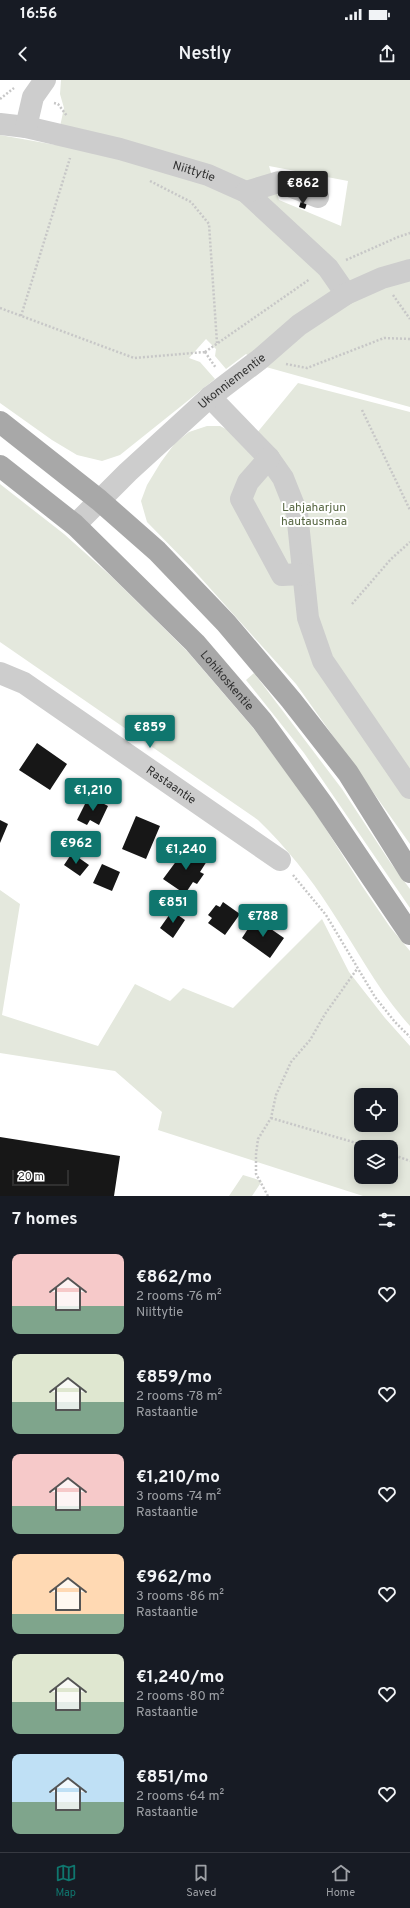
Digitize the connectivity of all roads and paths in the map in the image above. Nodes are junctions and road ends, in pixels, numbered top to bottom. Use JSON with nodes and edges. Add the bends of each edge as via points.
{"nodes":[{"id":1,"x":30,"y":88,"type":"edge"},
{"id":2,"x":68,"y":117,"type":"dead end"},
{"id":3,"x":0,"y":124,"type":"edge"},
{"id":4,"x":26,"y":126,"type":"junction"},
{"id":5,"x":78,"y":139,"type":"junction"},
{"id":6,"x":144,"y":177,"type":"dead end"},
{"id":7,"x":246,"y":192,"type":"junction"},
{"id":8,"x":318,"y":197,"type":"dead end"},
{"id":9,"x":410,"y":234,"type":"edge"},
{"id":10,"x":328,"y":268,"type":"junction"},
{"id":11,"x":410,"y":270,"type":"edge"},
{"id":12,"x":382,"y":278,"type":"junction"},
{"id":13,"x":346,"y":294,"type":"junction"},
{"id":14,"x":0,"y":308,"type":"edge"},
{"id":15,"x":21,"y":316,"type":"junction"},
{"id":16,"x":410,"y":319,"type":"edge"},
{"id":17,"x":410,"y":339,"type":"edge"},
{"id":18,"x":217,"y":343,"type":"junction"},
{"id":19,"x":260,"y":359,"type":"junction"},
{"id":20,"x":210,"y":396,"type":"junction"},
{"id":21,"x":362,"y":410,"type":"dead end"},
{"id":22,"x":0,"y":422,"type":"edge"},
{"id":23,"x":269,"y":458,"type":"junction"},
{"id":24,"x":0,"y":466,"type":"edge"},
{"id":25,"x":99,"y":500,"type":"junction"},
{"id":26,"x":410,"y":510,"type":"edge"},
{"id":27,"x":75,"y":524,"type":"junction"},
{"id":28,"x":410,"y":542,"type":"edge"},
{"id":29,"x":303,"y":574,"type":"junction"},
{"id":30,"x":352,"y":604,"type":"dead end"},
{"id":31,"x":0,"y":673,"type":"edge"},
{"id":32,"x":410,"y":788,"type":"edge"},
{"id":33,"x":280,"y":860,"type":"dead end"},
{"id":34,"x":410,"y":872,"type":"edge"},
{"id":35,"x":410,"y":934,"type":"edge"},
{"id":36,"x":357,"y":968,"type":"dead end"},
{"id":37,"x":271,"y":1118,"type":"junction"},
{"id":38,"x":354,"y":1142,"type":"edge"},
{"id":39,"x":398,"y":1157,"type":"edge"},
{"id":40,"x":410,"y":1161,"type":"edge"},
{"id":41,"x":268,"y":1196,"type":"edge"}],
"edges":[{"from":1,"to":2,"type":"path","via":[[58,104]]},
{"from":1,"to":4,"type":"street"},
{"from":3,"to":4,"type":"street","name":"Niittytie"},
{"from":4,"to":5,"type":"street","name":"Niittytie"},
{"from":5,"to":7,"type":"street","name":"Niittytie","via":[[208,175]]},
{"from":5,"to":15,"type":"path","via":[[65,169]]},
{"from":6,"to":18,"type":"path","via":[[191,202],[209,224]]},
{"from":7,"to":8,"type":"street","via":[[279,182]]},
{"from":7,"to":10,"type":"street","name":"Niittytie"},
{"from":9,"to":10,"type":"path"},
{"from":10,"to":13,"type":"street","name":"Niittytie"},
{"from":10,"to":18,"type":"path"},
{"from":11,"to":12,"type":"street","name":"Ukonniementie"},
{"from":12,"to":13,"type":"street","name":"Ukonniementie"},
{"from":12,"to":16,"type":"path"},
{"from":13,"to":19,"type":"street","name":"Ukonniementie","via":[[299,325]]},
{"from":14,"to":15,"type":"path"},
{"from":15,"to":18,"type":"path","via":[[134,358],[205,352]]},
{"from":17,"to":19,"type":"path","via":[[384,338],[307,368]]},
{"from":19,"to":20,"type":"street","name":"Ukonniementie"},
{"from":20,"to":23,"type":"street"},
{"from":20,"to":25,"type":"street","name":"Ukonniementie"},
{"from":21,"to":26,"type":"path"},
{"from":22,"to":25,"type":"main road"},
{"from":23,"to":29,"type":"street","via":[[283,478],[297,513]]},
{"from":23,"to":29,"type":"street","via":[[248,482],[241,499],[282,575]]},
{"from":24,"to":27,"type":"main road","name":"Lohikoskentie"},
{"from":25,"to":27,"type":"street","name":"Ukonniementie"},
{"from":25,"to":34,"type":"main road","via":[[157,551],[226,623],[286,694],[348,773]]},
{"from":27,"to":35,"type":"main road","name":"Lohikoskentie","via":[[195,643],[262,721],[323,805]]},
{"from":28,"to":30,"type":"path","via":[[391,559]]},
{"from":29,"to":32,"type":"street","via":[[308,618],[323,661]]},
{"from":31,"to":33,"type":"street","name":"Rastaantie","via":[[24,683]]},
{"from":36,"to":37,"type":"path","via":[[310,1040],[292,1062],[276,1095]]},
{"from":37,"to":38,"type":"path"},
{"from":37,"to":41,"type":"path","via":[[258,1139],[256,1154],[256,1174]]},
{"from":39,"to":40,"type":"path"}]}
